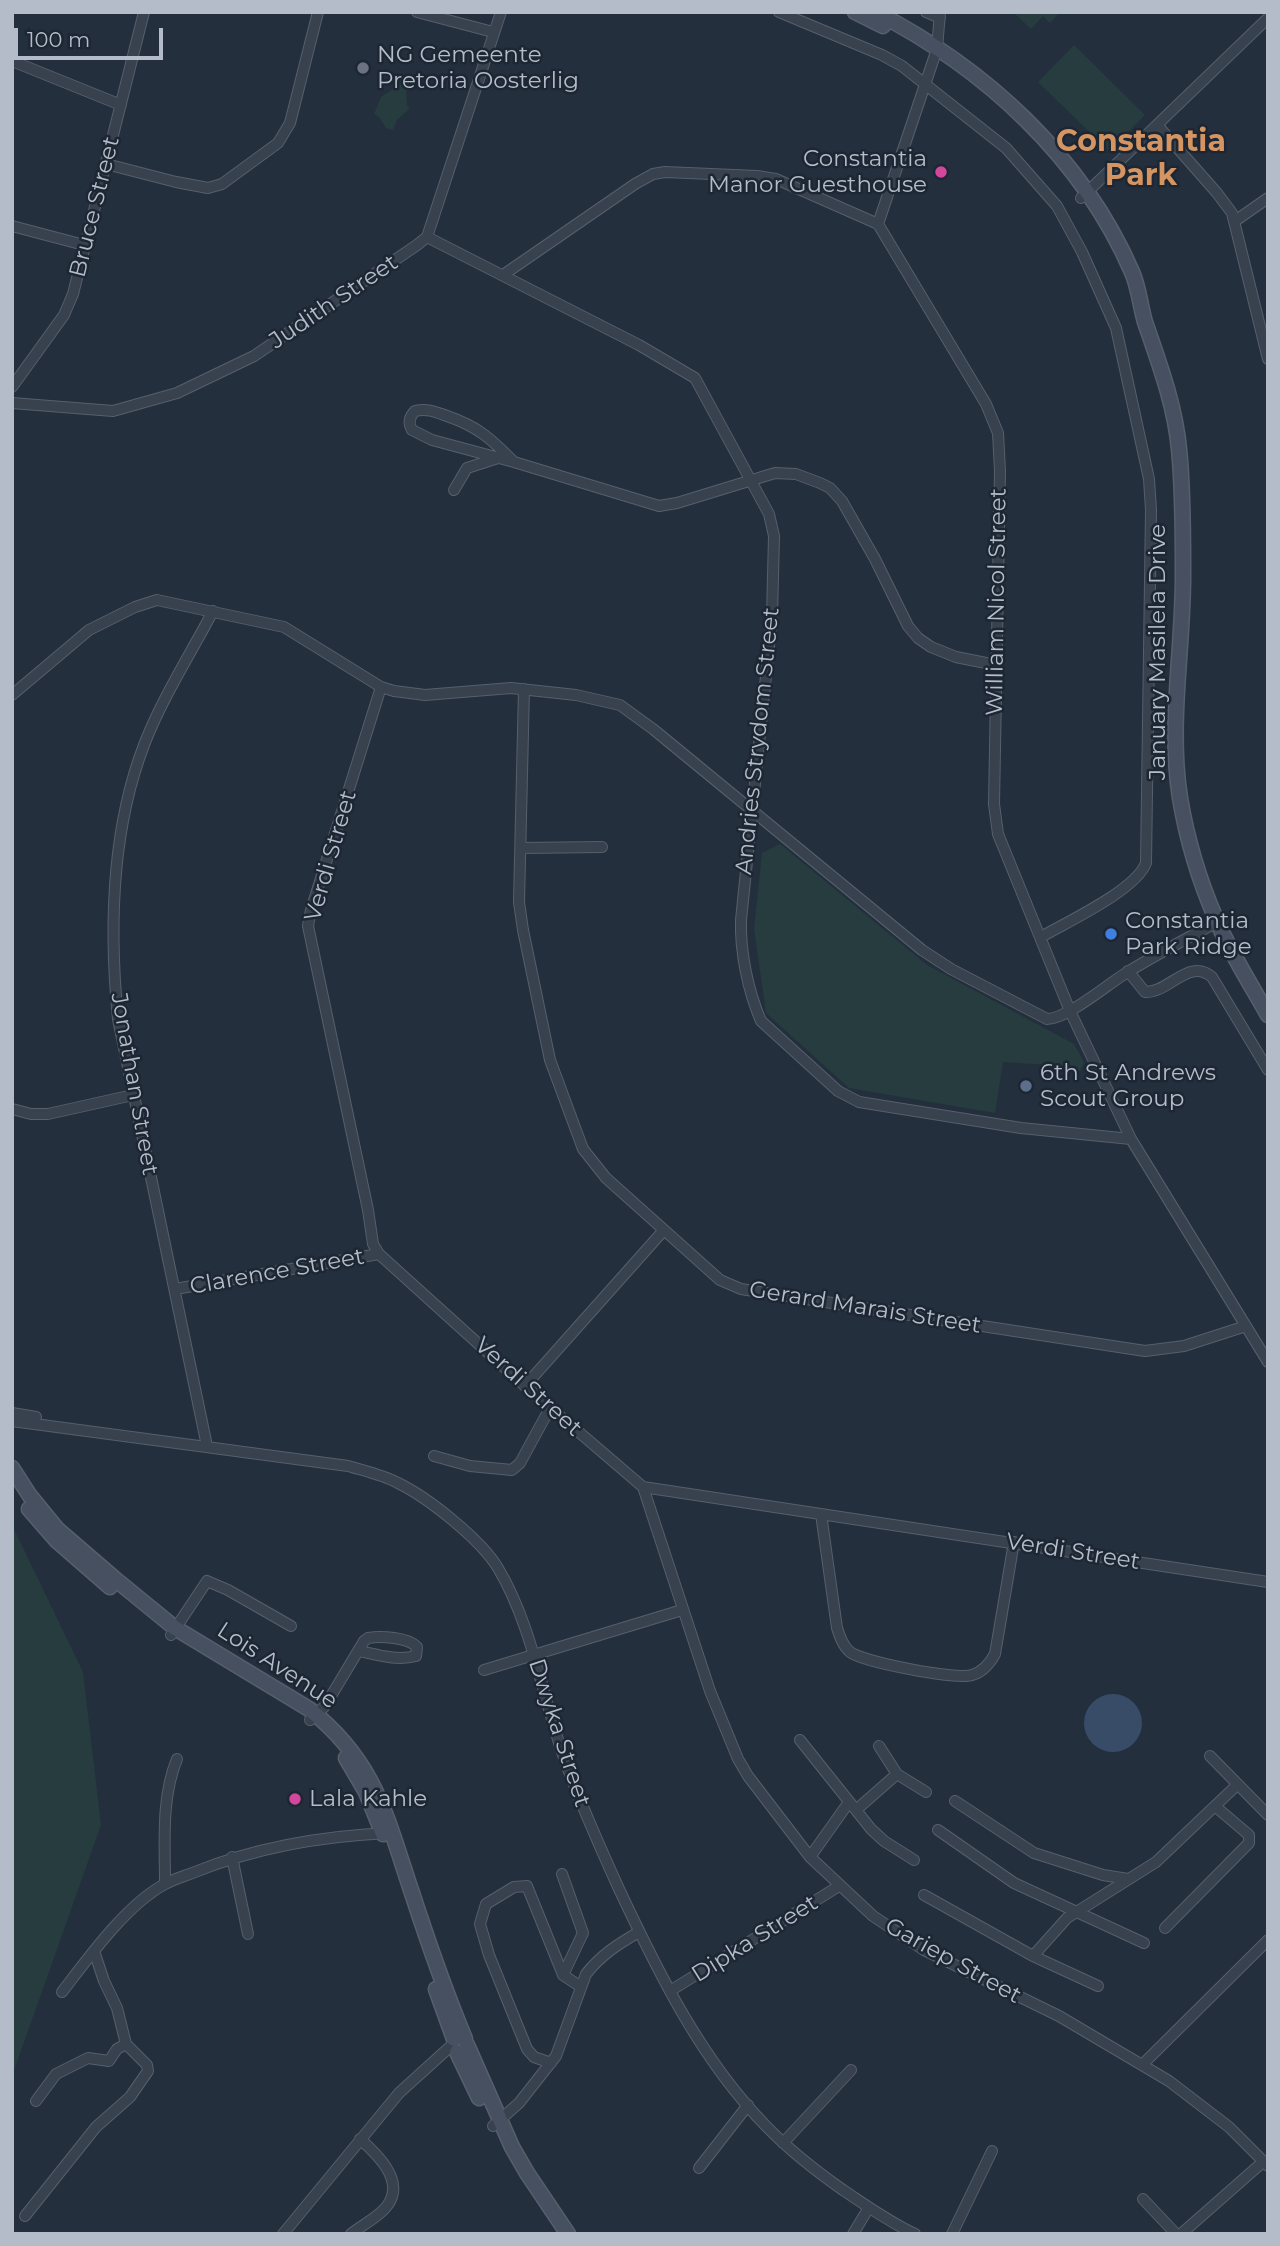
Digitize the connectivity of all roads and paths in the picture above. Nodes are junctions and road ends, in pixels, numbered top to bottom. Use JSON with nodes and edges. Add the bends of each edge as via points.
{"nodes":[{"id":1,"x":144,"y":12,"type":"edge"},
{"id":2,"x":318,"y":12,"type":"edge"},
{"id":3,"x":416,"y":12,"type":"edge"},
{"id":4,"x":500,"y":12,"type":"edge"},
{"id":5,"x":779,"y":12,"type":"edge"},
{"id":6,"x":855,"y":12,"type":"edge"},
{"id":7,"x":875,"y":12,"type":"edge"},
{"id":8,"x":926,"y":12,"type":"edge"},
{"id":9,"x":940,"y":15,"type":"edge"},
{"id":10,"x":1268,"y":18,"type":"edge"},
{"id":11,"x":493,"y":32,"type":"junction"},
{"id":12,"x":936,"y":52,"type":"junction"},
{"id":13,"x":12,"y":61,"type":"edge"},
{"id":14,"x":926,"y":85,"type":"junction"},
{"id":15,"x":121,"y":105,"type":"junction"},
{"id":16,"x":1158,"y":126,"type":"junction"},
{"id":17,"x":106,"y":164,"type":"junction"},
{"id":18,"x":1084,"y":196,"type":"junction"},
{"id":19,"x":1268,"y":198,"type":"edge"},
{"id":20,"x":1235,"y":221,"type":"junction"},
{"id":21,"x":878,"y":224,"type":"junction"},
{"id":22,"x":12,"y":226,"type":"edge"},
{"id":23,"x":427,"y":237,"type":"junction"},
{"id":24,"x":84,"y":245,"type":"junction"},
{"id":25,"x":503,"y":275,"type":"junction"},
{"id":26,"x":1268,"y":359,"type":"edge"},
{"id":27,"x":12,"y":387,"type":"edge"},
{"id":28,"x":12,"y":403,"type":"edge"},
{"id":29,"x":498,"y":458,"type":"junction"},
{"id":30,"x":514,"y":462,"type":"junction"},
{"id":31,"x":752,"y":480,"type":"junction"},
{"id":32,"x":454,"y":491,"type":"dead end"},
{"id":33,"x":213,"y":611,"type":"junction"},
{"id":34,"x":996,"y":665,"type":"junction"},
{"id":35,"x":381,"y":687,"type":"junction"},
{"id":36,"x":524,"y":689,"type":"junction"},
{"id":37,"x":12,"y":695,"type":"edge"},
{"id":38,"x":751,"y":810,"type":"junction"},
{"id":39,"x":602,"y":847,"type":"dead end"},
{"id":40,"x":521,"y":848,"type":"junction"},
{"id":41,"x":1217,"y":922,"type":"junction"},
{"id":42,"x":1041,"y":937,"type":"junction"},
{"id":43,"x":1128,"y":971,"type":"junction"},
{"id":44,"x":1070,"y":1011,"type":"junction"},
{"id":45,"x":1268,"y":1014,"type":"edge"},
{"id":46,"x":1268,"y":1070,"type":"edge"},
{"id":47,"x":133,"y":1095,"type":"junction"},
{"id":48,"x":12,"y":1109,"type":"edge"},
{"id":49,"x":1131,"y":1139,"type":"junction"},
{"id":50,"x":664,"y":1230,"type":"junction"},
{"id":51,"x":379,"y":1254,"type":"junction"},
{"id":52,"x":175,"y":1289,"type":"junction"},
{"id":53,"x":1246,"y":1326,"type":"junction"},
{"id":54,"x":1268,"y":1362,"type":"edge"},
{"id":55,"x":525,"y":1386,"type":"junction"},
{"id":56,"x":550,"y":1408,"type":"junction"},
{"id":57,"x":12,"y":1413,"type":"edge"},
{"id":58,"x":12,"y":1421,"type":"edge"},
{"id":59,"x":80,"y":1429,"type":"junction"},
{"id":60,"x":207,"y":1446,"type":"junction"},
{"id":61,"x":434,"y":1456,"type":"dead end"},
{"id":62,"x":12,"y":1468,"type":"edge"},
{"id":63,"x":12,"y":1485,"type":"edge"},
{"id":64,"x":643,"y":1488,"type":"junction"},
{"id":65,"x":821,"y":1514,"type":"junction"},
{"id":66,"x":1014,"y":1542,"type":"junction"},
{"id":67,"x":1268,"y":1582,"type":"edge"},
{"id":68,"x":682,"y":1609,"type":"junction"},
{"id":69,"x":291,"y":1626,"type":"dead end"},
{"id":70,"x":173,"y":1631,"type":"junction"},
{"id":71,"x":359,"y":1651,"type":"junction"},
{"id":72,"x":533,"y":1656,"type":"junction"},
{"id":73,"x":484,"y":1670,"type":"dead end"},
{"id":74,"x":313,"y":1718,"type":"junction"},
{"id":75,"x":800,"y":1740,"type":"dead end"},
{"id":76,"x":879,"y":1746,"type":"dead end"},
{"id":77,"x":1210,"y":1756,"type":"dead end"},
{"id":78,"x":177,"y":1759,"type":"dead end"},
{"id":79,"x":897,"y":1774,"type":"junction"},
{"id":80,"x":1237,"y":1785,"type":"junction"},
{"id":81,"x":926,"y":1791,"type":"dead end"},
{"id":82,"x":956,"y":1801,"type":"dead end"},
{"id":83,"x":853,"y":1806,"type":"junction"},
{"id":84,"x":1216,"y":1807,"type":"junction"},
{"id":85,"x":1268,"y":1815,"type":"edge"},
{"id":86,"x":939,"y":1830,"type":"dead end"},
{"id":87,"x":388,"y":1833,"type":"junction"},
{"id":88,"x":232,"y":1857,"type":"junction"},
{"id":89,"x":810,"y":1857,"type":"junction"},
{"id":90,"x":914,"y":1860,"type":"dead end"},
{"id":91,"x":562,"y":1874,"type":"dead end"},
{"id":92,"x":1128,"y":1879,"type":"junction"},
{"id":93,"x":165,"y":1884,"type":"junction"},
{"id":94,"x":839,"y":1886,"type":"junction"},
{"id":95,"x":924,"y":1895,"type":"dead end"},
{"id":96,"x":1078,"y":1912,"type":"junction"},
{"id":97,"x":1165,"y":1928,"type":"dead end"},
{"id":98,"x":639,"y":1932,"type":"junction"},
{"id":99,"x":248,"y":1934,"type":"dead end"},
{"id":100,"x":1268,"y":1940,"type":"edge"},
{"id":101,"x":1144,"y":1943,"type":"dead end"},
{"id":102,"x":94,"y":1951,"type":"junction"},
{"id":103,"x":1033,"y":1956,"type":"junction"},
{"id":104,"x":564,"y":1975,"type":"junction"},
{"id":105,"x":1098,"y":1986,"type":"dead end"},
{"id":106,"x":581,"y":1987,"type":"junction"},
{"id":107,"x":670,"y":1991,"type":"junction"},
{"id":108,"x":62,"y":1992,"type":"dead end"},
{"id":109,"x":127,"y":2044,"type":"junction"},
{"id":110,"x":458,"y":2045,"type":"junction"},
{"id":111,"x":551,"y":2063,"type":"junction"},
{"id":112,"x":1143,"y":2064,"type":"junction"},
{"id":113,"x":851,"y":2070,"type":"dead end"},
{"id":114,"x":36,"y":2101,"type":"dead end"},
{"id":115,"x":748,"y":2105,"type":"junction"},
{"id":116,"x":496,"y":2124,"type":"junction"},
{"id":117,"x":360,"y":2139,"type":"junction"},
{"id":118,"x":783,"y":2143,"type":"junction"},
{"id":119,"x":992,"y":2151,"type":"dead end"},
{"id":120,"x":1266,"y":2163,"type":"edge"},
{"id":121,"x":699,"y":2168,"type":"dead end"},
{"id":122,"x":1143,"y":2199,"type":"dead end"},
{"id":123,"x":869,"y":2209,"type":"junction"},
{"id":124,"x":25,"y":2217,"type":"dead end"},
{"id":125,"x":283,"y":2234,"type":"edge"},
{"id":126,"x":351,"y":2234,"type":"edge"},
{"id":127,"x":561,"y":2234,"type":"edge"},
{"id":128,"x":568,"y":2234,"type":"edge"},
{"id":129,"x":853,"y":2234,"type":"edge"},
{"id":130,"x":915,"y":2234,"type":"edge"},
{"id":131,"x":952,"y":2234,"type":"edge"},
{"id":132,"x":1178,"y":2234,"type":"edge"}],
"edges":[{"from":1,"to":15,"type":"street","name":"Bruce Street"},
{"from":2,"to":17,"type":"street","via":[[285,135],[222,184],[201,187]]},
{"from":3,"to":11,"type":"street"},
{"from":4,"to":11,"type":"street"},
{"from":5,"to":14,"type":"street","via":[[882,55]]},
{"from":6,"to":12,"type":"street","name":"January Masilela Drive"},
{"from":7,"to":12,"type":"street","name":"January Masilela Drive"},
{"from":8,"to":9,"type":"street"},
{"from":9,"to":12,"type":"street"},
{"from":10,"to":16,"type":"street"},
{"from":11,"to":23,"type":"street"},
{"from":12,"to":14,"type":"street"},
{"from":12,"to":18,"type":"street","name":"January Masilela Drive","via":[[966,68],[1032,125],[1062,159]]},
{"from":13,"to":15,"type":"street"},
{"from":14,"to":21,"type":"street"},
{"from":14,"to":42,"type":"street","via":[[1006,148],[1064,217],[1116,328],[1149,479],[1146,863],[1130,885]]},
{"from":15,"to":17,"type":"street","name":"Bruce Street"},
{"from":16,"to":18,"type":"street"},
{"from":16,"to":20,"type":"street","via":[[1226,203]]},
{"from":17,"to":24,"type":"street","name":"Bruce Street"},
{"from":18,"to":41,"type":"street","name":"January Masilela Drive","via":[[1105,222],[1132,273],[1179,448],[1184,572],[1178,664],[1180,795],[1189,844]]},
{"from":19,"to":20,"type":"street"},
{"from":20,"to":26,"type":"street"},
{"from":21,"to":25,"type":"street","via":[[776,179],[665,172],[635,184]]},
{"from":21,"to":34,"type":"street","name":"William Nicol Street","via":[[986,404],[998,433]]},
{"from":22,"to":24,"type":"street"},
{"from":23,"to":25,"type":"street","name":"Andries Strydom Street"},
{"from":23,"to":28,"type":"street","name":"Judith Street","via":[[254,356],[177,393],[113,411]]},
{"from":24,"to":27,"type":"street","name":"Bruce Street","via":[[64,315]]},
{"from":25,"to":31,"type":"street","name":"Andries Strydom Street","via":[[695,378]]},
{"from":29,"to":30,"type":"street"},
{"from":29,"to":30,"type":"street","via":[[416,434],[410,427],[411,417],[415,411],[426,410],[469,423]]},
{"from":29,"to":32,"type":"street","via":[[467,468]]},
{"from":30,"to":31,"type":"street","via":[[659,506]]},
{"from":31,"to":34,"type":"street","via":[[786,473],[830,488],[848,510],[918,638],[956,657]]},
{"from":31,"to":38,"type":"street","name":"Andries Strydom Street","via":[[774,536],[770,639]]},
{"from":33,"to":35,"type":"street","via":[[290,630]]},
{"from":33,"to":37,"type":"street","via":[[157,600],[135,607],[83,634]]},
{"from":33,"to":47,"type":"street","name":"Jonathan Street","via":[[144,746],[118,841],[115,987]]},
{"from":34,"to":42,"type":"street","name":"William Nicol Street","via":[[995,819]]},
{"from":35,"to":36,"type":"street","via":[[415,695]]},
{"from":35,"to":51,"type":"street","name":"Verdi Street","via":[[308,926],[373,1244]]},
{"from":36,"to":38,"type":"street","via":[[620,705]]},
{"from":36,"to":40,"type":"street","name":"Gerard Marais Street"},
{"from":38,"to":44,"type":"street","via":[[939,961],[1040,1017],[1054,1019]]},
{"from":38,"to":49,"type":"street","name":"Andries Strydom Street","via":[[741,929],[755,1007],[768,1028],[838,1091],[859,1102],[1021,1128]]},
{"from":39,"to":40,"type":"street"},
{"from":40,"to":50,"type":"street","name":"Gerard Marais Street","via":[[523,930],[550,1060],[571,1122],[598,1170]]},
{"from":41,"to":43,"type":"street"},
{"from":41,"to":45,"type":"street","name":"January Masilela Drive"},
{"from":42,"to":44,"type":"street","name":"William Nicol Street"},
{"from":43,"to":44,"type":"street"},
{"from":43,"to":46,"type":"street","via":[[1145,992],[1154,992],[1194,970],[1206,972]]},
{"from":44,"to":49,"type":"street","name":"William Nicol Street"},
{"from":47,"to":48,"type":"street","via":[[48,1114]]},
{"from":47,"to":52,"type":"street","name":"Jonathan Street"},
{"from":49,"to":53,"type":"street","name":"William Nicol Street"},
{"from":50,"to":53,"type":"street","name":"Gerard Marais Street","via":[[720,1280],[753,1291],[1145,1351],[1184,1346]]},
{"from":50,"to":55,"type":"street"},
{"from":51,"to":52,"type":"street","name":"Clarence Street"},
{"from":51,"to":55,"type":"street","name":"Verdi Street"},
{"from":52,"to":60,"type":"street","name":"Jonathan Street"},
{"from":53,"to":54,"type":"street","name":"William Nicol Street"},
{"from":55,"to":56,"type":"street","name":"Verdi Street"},
{"from":56,"to":61,"type":"street","via":[[512,1470]]},
{"from":56,"to":64,"type":"street","name":"Verdi Street"},
{"from":57,"to":59,"type":"street","name":"Dwyka Street"},
{"from":58,"to":59,"type":"street","name":"Dwyka Street"},
{"from":59,"to":60,"type":"street","name":"Dwyka Street"},
{"from":60,"to":72,"type":"street","name":"Dwyka Street","via":[[348,1466],[416,1493],[466,1533],[497,1567]]},
{"from":62,"to":70,"type":"street","name":"Lois Avenue","via":[[57,1529]]},
{"from":63,"to":70,"type":"street","name":"Lois Avenue","via":[[41,1525],[80,1563]]},
{"from":64,"to":65,"type":"street","name":"Verdi Street"},
{"from":64,"to":68,"type":"street","name":"Gariep Street"},
{"from":65,"to":66,"type":"street","name":"Verdi Street"},
{"from":65,"to":66,"type":"street","via":[[837,1629],[845,1645],[868,1661],[959,1676],[976,1674],[995,1654]]},
{"from":66,"to":67,"type":"street","name":"Verdi Street"},
{"from":68,"to":72,"type":"street"},
{"from":68,"to":89,"type":"street","name":"Gariep Street","via":[[738,1759]]},
{"from":69,"to":70,"type":"street","via":[[211,1582],[205,1584]]},
{"from":70,"to":74,"type":"street","name":"Lois Avenue","via":[[280,1690]]},
{"from":71,"to":71,"type":"street","via":[[364,1641],[375,1637],[414,1642],[417,1653],[408,1658]]},
{"from":71,"to":74,"type":"street"},
{"from":72,"to":73,"type":"street"},
{"from":72,"to":98,"type":"street","name":"Dwyka Street","via":[[579,1802]]},
{"from":74,"to":87,"type":"street","name":"Lois Avenue","via":[[341,1737],[371,1779],[385,1809]]},
{"from":75,"to":83,"type":"street"},
{"from":76,"to":79,"type":"street"},
{"from":77,"to":80,"type":"street"},
{"from":78,"to":93,"type":"street","via":[[166,1815]]},
{"from":79,"to":81,"type":"street"},
{"from":79,"to":83,"type":"street"},
{"from":80,"to":84,"type":"street"},
{"from":80,"to":85,"type":"street"},
{"from":82,"to":92,"type":"street","via":[[1034,1853]]},
{"from":83,"to":89,"type":"street"},
{"from":83,"to":90,"type":"street","via":[[884,1841]]},
{"from":84,"to":92,"type":"street","via":[[1156,1862]]},
{"from":84,"to":97,"type":"street","via":[[1249,1835],[1249,1843]]},
{"from":86,"to":96,"type":"street","via":[[1014,1883]]},
{"from":87,"to":88,"type":"street","via":[[306,1841]]},
{"from":87,"to":110,"type":"street","name":"Lois Avenue","via":[[428,1939]]},
{"from":88,"to":93,"type":"street"},
{"from":88,"to":99,"type":"street"},
{"from":89,"to":94,"type":"street","name":"Gariep Street"},
{"from":91,"to":104,"type":"street","via":[[583,1933]]},
{"from":92,"to":96,"type":"street"},
{"from":93,"to":102,"type":"street"},
{"from":94,"to":107,"type":"street","name":"Dipka Street"},
{"from":94,"to":112,"type":"street","name":"Gariep Street","via":[[923,1950],[1059,2016]]},
{"from":95,"to":103,"type":"street"},
{"from":96,"to":101,"type":"street"},
{"from":96,"to":103,"type":"street","via":[[1060,1924]]},
{"from":98,"to":106,"type":"street","via":[[602,1955]]},
{"from":98,"to":107,"type":"street","name":"Dwyka Street"},
{"from":100,"to":112,"type":"street"},
{"from":102,"to":108,"type":"street"},
{"from":102,"to":109,"type":"street"},
{"from":103,"to":105,"type":"street"},
{"from":104,"to":106,"type":"street"},
{"from":104,"to":111,"type":"street","via":[[527,1886],[514,1887],[486,1904],[480,1924],[527,2049]]},
{"from":106,"to":111,"type":"street"},
{"from":107,"to":115,"type":"street","name":"Dwyka Street"},
{"from":109,"to":114,"type":"street","via":[[109,2061],[88,2059],[56,2074]]},
{"from":109,"to":124,"type":"street","via":[[148,2071],[130,2097],[96,2127]]},
{"from":110,"to":116,"type":"street","name":"Lois Avenue"},
{"from":110,"to":117,"type":"street","via":[[399,2093]]},
{"from":111,"to":116,"type":"street"},
{"from":112,"to":120,"type":"street","name":"Gariep Street","via":[[1209,2110]]},
{"from":113,"to":118,"type":"street"},
{"from":115,"to":118,"type":"street","name":"Dwyka Street"},
{"from":115,"to":121,"type":"street"},
{"from":116,"to":127,"type":"street","name":"Lois Avenue","via":[[523,2179]]},
{"from":116,"to":128,"type":"street","name":"Lois Avenue"},
{"from":117,"to":125,"type":"street"},
{"from":117,"to":126,"type":"street","via":[[386,2165],[393,2194],[387,2207]]},
{"from":118,"to":123,"type":"street","name":"Dwyka Street"},
{"from":119,"to":131,"type":"street"},
{"from":120,"to":132,"type":"street"},
{"from":122,"to":132,"type":"street"},
{"from":123,"to":129,"type":"street"},
{"from":123,"to":130,"type":"street","name":"Dwyka Street"}]}
